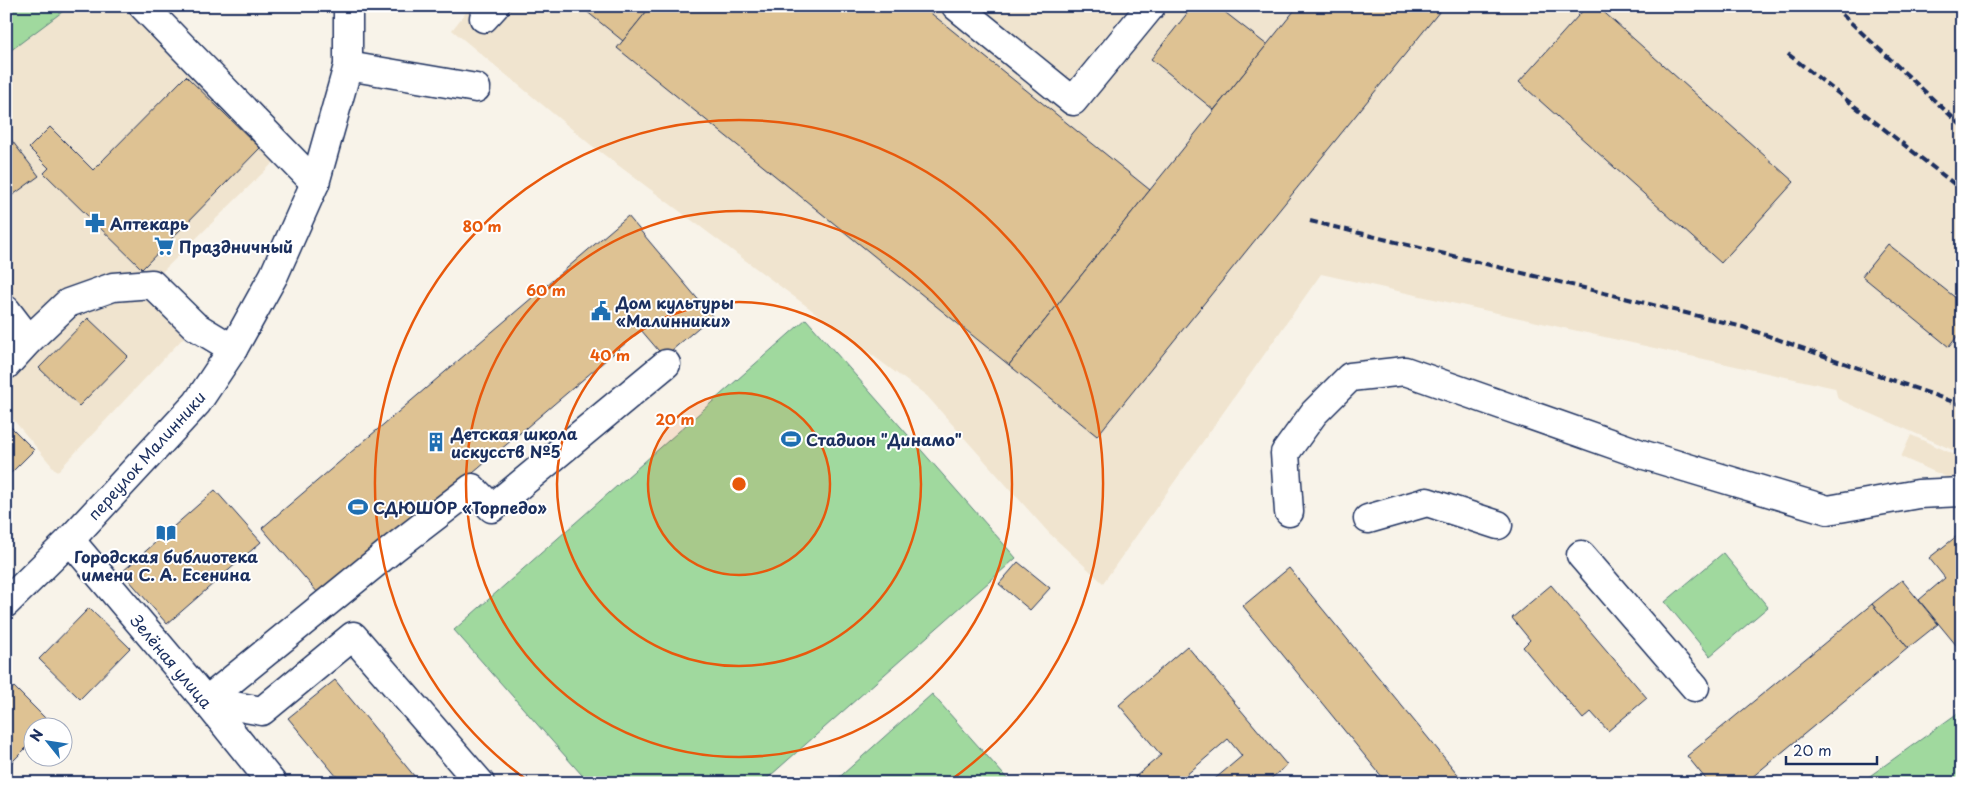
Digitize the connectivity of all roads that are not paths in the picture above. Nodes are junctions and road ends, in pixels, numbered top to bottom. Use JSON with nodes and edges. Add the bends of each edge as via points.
{"nodes":[{"id":1,"x":143,"y":6,"type":"edge"},
{"id":2,"x":348,"y":6,"type":"edge"},
{"id":3,"x":956,"y":6,"type":"edge"},
{"id":4,"x":1151,"y":6,"type":"edge"},
{"id":5,"x":348,"y":66,"type":"junction"},
{"id":6,"x":476,"y":88,"type":"dead end"},
{"id":7,"x":315,"y":183,"type":"junction"},
{"id":8,"x":6,"y":310,"type":"edge"},
{"id":9,"x":29,"y":340,"type":"junction"},
{"id":10,"x":233,"y":349,"type":"junction"},
{"id":11,"x":666,"y":364,"type":"dead end"},
{"id":12,"x":6,"y":365,"type":"edge"},
{"id":13,"x":1962,"y":492,"type":"edge"},
{"id":14,"x":1289,"y":512,"type":"dead end"},
{"id":15,"x":1368,"y":519,"type":"dead end"},
{"id":16,"x":1498,"y":525,"type":"dead end"},
{"id":17,"x":70,"y":540,"type":"junction"},
{"id":18,"x":1581,"y":555,"type":"dead end"},
{"id":19,"x":6,"y":603,"type":"edge"},
{"id":20,"x":1695,"y":687,"type":"dead end"},
{"id":21,"x":206,"y":701,"type":"junction"},
{"id":22,"x":272,"y":783,"type":"edge"},
{"id":23,"x":480,"y":783,"type":"edge"}],
"edges":[{"from":1,"to":7,"type":"street"},
{"from":2,"to":5,"type":"street","name":"переулок Малинники"},
{"from":3,"to":4,"type":"street","via":[[1073,101]]},
{"from":5,"to":6,"type":"street"},
{"from":5,"to":7,"type":"street","name":"переулок Малинники"},
{"from":7,"to":10,"type":"street","name":"переулок Малинники","via":[[274,275]]},
{"from":8,"to":9,"type":"street"},
{"from":9,"to":10,"type":"street","via":[[68,303],[113,287],[152,284],[195,326]]},
{"from":9,"to":12,"type":"street"},
{"from":10,"to":17,"type":"street","name":"переулок Малинники","via":[[197,403]]},
{"from":11,"to":21,"type":"street","via":[[492,508],[472,488]]},
{"from":13,"to":14,"type":"street","via":[[1918,494],[1828,510],[1640,454],[1405,370],[1350,377],[1314,412],[1285,453]]},
{"from":15,"to":16,"type":"street","via":[[1427,502]]},
{"from":17,"to":19,"type":"street","name":"переулок Малинники"},
{"from":17,"to":21,"type":"street","name":"Зелёная улица"},
{"from":18,"to":20,"type":"street"},
{"from":21,"to":22,"type":"street","name":"Зелёная улица"},
{"from":21,"to":23,"type":"street","via":[[262,711],[353,636]]}]}
